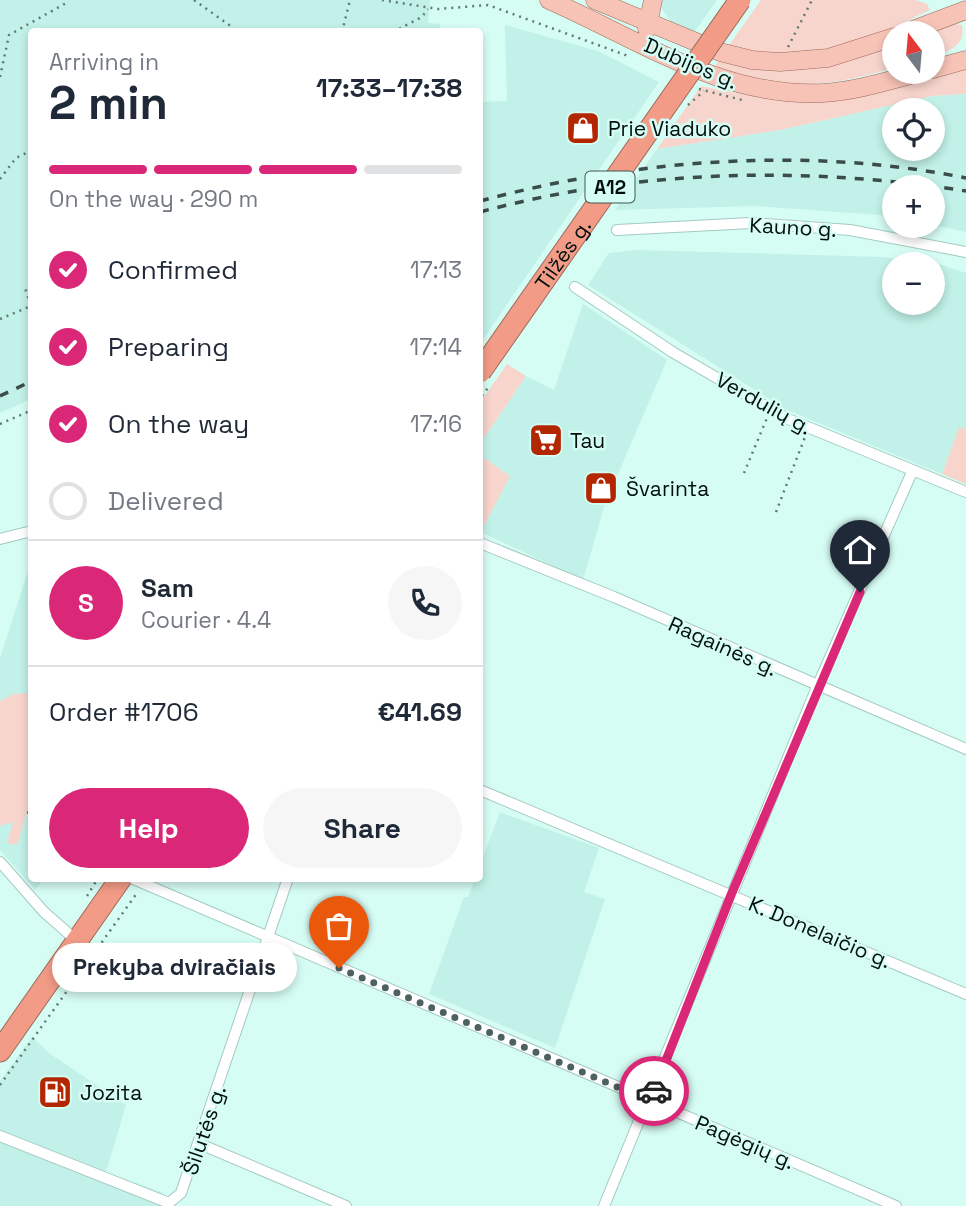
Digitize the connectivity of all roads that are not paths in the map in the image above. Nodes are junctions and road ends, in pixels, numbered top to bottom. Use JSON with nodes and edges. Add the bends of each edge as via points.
{"nodes":[{"id":1,"x":549,"y":0,"type":"edge"},
{"id":2,"x":633,"y":0,"type":"edge"},
{"id":3,"x":653,"y":0,"type":"edge"},
{"id":4,"x":740,"y":0,"type":"edge"},
{"id":5,"x":602,"y":3,"type":"edge"},
{"id":6,"x":966,"y":10,"type":"edge"},
{"id":7,"x":649,"y":21,"type":"junction"},
{"id":8,"x":937,"y":21,"type":"edge"},
{"id":9,"x":882,"y":41,"type":"edge"},
{"id":10,"x":642,"y":42,"type":"junction"},
{"id":11,"x":966,"y":45,"type":"edge"},
{"id":12,"x":966,"y":60,"type":"edge"},
{"id":13,"x":945,"y":62,"type":"edge"},
{"id":14,"x":945,"y":66,"type":"edge"},
{"id":15,"x":882,"y":82,"type":"edge"},
{"id":16,"x":617,"y":230,"type":"dead end"},
{"id":17,"x":966,"y":252,"type":"edge"},
{"id":18,"x":575,"y":287,"type":"dead end"},
{"id":19,"x":483,"y":368,"type":"edge"},
{"id":20,"x":912,"y":472,"type":"junction"},
{"id":21,"x":966,"y":492,"type":"edge"},
{"id":22,"x":28,"y":532,"type":"edge"},
{"id":23,"x":0,"y":539,"type":"edge"},
{"id":24,"x":483,"y":544,"type":"edge"},
{"id":25,"x":817,"y":687,"type":"junction"},
{"id":26,"x":966,"y":749,"type":"edge"},
{"id":27,"x":483,"y":791,"type":"edge"},
{"id":28,"x":0,"y":862,"type":"edge"},
{"id":29,"x":118,"y":882,"type":"edge"},
{"id":30,"x":137,"y":882,"type":"edge"},
{"id":31,"x":287,"y":882,"type":"edge"},
{"id":32,"x":731,"y":895,"type":"junction"},
{"id":33,"x":267,"y":938,"type":"junction"},
{"id":34,"x":77,"y":942,"type":"junction"},
{"id":35,"x":966,"y":994,"type":"edge"},
{"id":36,"x":0,"y":1051,"type":"edge"},
{"id":37,"x":650,"y":1101,"type":"junction"},
{"id":38,"x":0,"y":1136,"type":"edge"},
{"id":39,"x":200,"y":1144,"type":"junction"},
{"id":40,"x":346,"y":1206,"type":"edge"},
{"id":41,"x":604,"y":1206,"type":"edge"},
{"id":42,"x":896,"y":1206,"type":"edge"}],
"edges":[{"from":1,"to":10,"type":"main road","name":"Dubijos g."},
{"from":2,"to":5,"type":"main road"},
{"from":3,"to":7,"type":"main road"},
{"from":4,"to":19,"type":"highway","name":"Tilžės g.","number":"A12","bridge":true},
{"from":5,"to":7,"type":"main road","name":"Dubijos g."},
{"from":6,"to":8,"type":"main road"},
{"from":7,"to":9,"type":"main road","name":"Dubijos g.","via":[[720,52],[780,62],[828,58]]},
{"from":7,"to":10,"type":"main road"},
{"from":10,"to":15,"type":"main road","name":"Dubijos g.","via":[[710,76],[768,91],[825,93]]},
{"from":11,"to":13,"type":"main road"},
{"from":12,"to":14,"type":"main road"},
{"from":16,"to":17,"type":"street","name":"Kauno g.","via":[[751,223],[850,230]]},
{"from":18,"to":20,"type":"street","name":"Verdulių g.","via":[[770,410]]},
{"from":20,"to":21,"type":"street","name":"Verdulių g."},
{"from":20,"to":25,"type":"street"},
{"from":22,"to":23,"type":"street"},
{"from":24,"to":25,"type":"street","name":"Ragainės g."},
{"from":25,"to":26,"type":"street","name":"Ragainės g."},
{"from":25,"to":32,"type":"street"},
{"from":27,"to":32,"type":"street","name":"K. Donelaičio g."},
{"from":28,"to":34,"type":"street"},
{"from":29,"to":34,"type":"highway"},
{"from":30,"to":33,"type":"street","name":"Pagėgių g."},
{"from":31,"to":33,"type":"street","name":"Šilutės g."},
{"from":32,"to":35,"type":"street","name":"K. Donelaičio g."},
{"from":32,"to":37,"type":"street"},
{"from":33,"to":37,"type":"street","name":"Pagėgių g."},
{"from":33,"to":39,"type":"street","name":"Šilutės g."},
{"from":34,"to":36,"type":"highway"},
{"from":37,"to":41,"type":"street"},
{"from":37,"to":42,"type":"street","name":"Pagėgių g."},
{"from":38,"to":39,"type":"street","name":"Šilutės g.","via":[[169,1203],[181,1194]]},
{"from":39,"to":40,"type":"street"}]}
